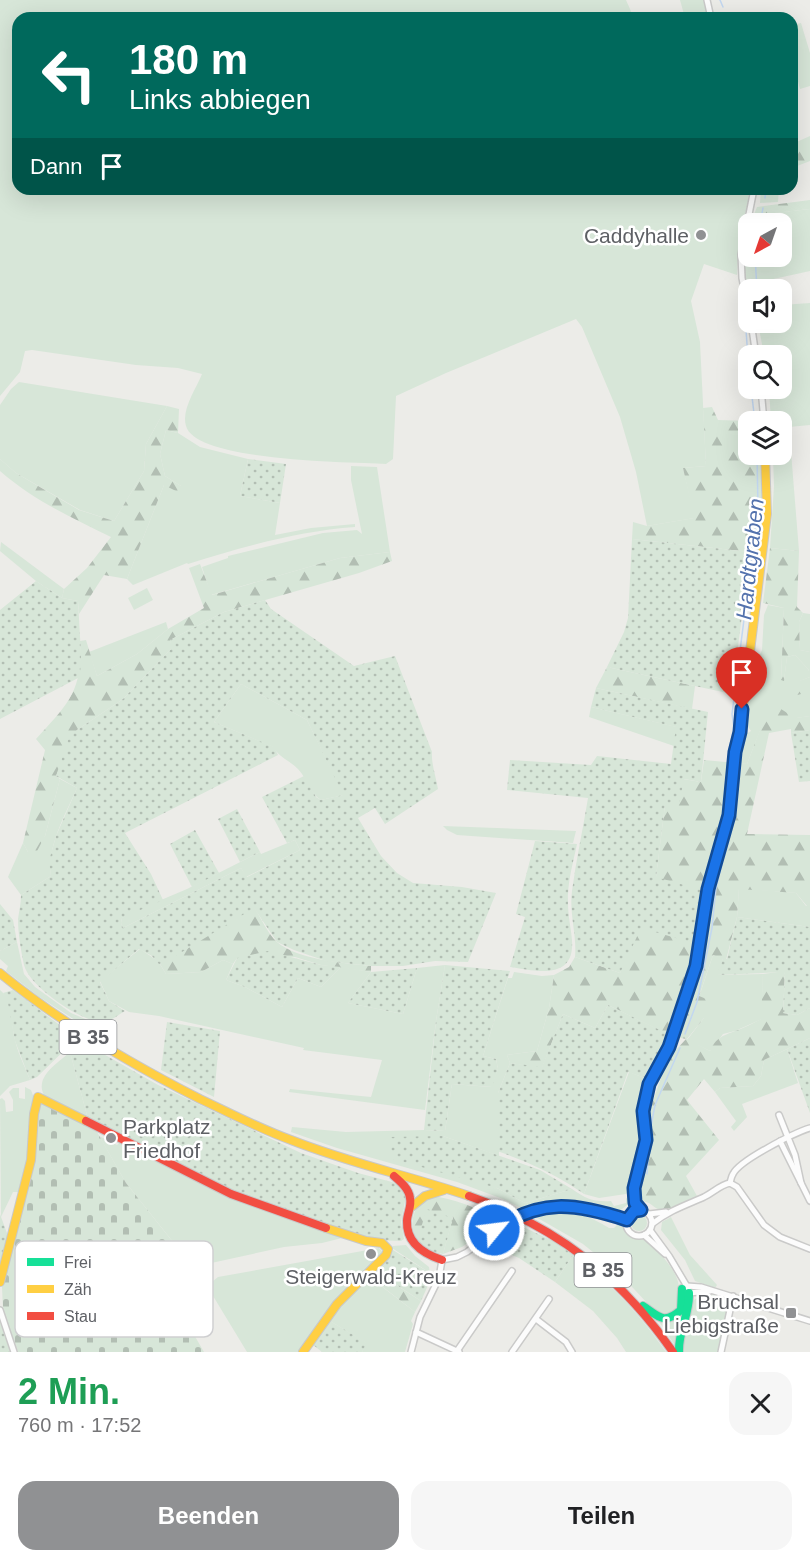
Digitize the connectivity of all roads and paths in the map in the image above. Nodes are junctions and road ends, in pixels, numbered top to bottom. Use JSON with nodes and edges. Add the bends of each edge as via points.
{"nodes":[{"id":1,"x":754,"y":195,"type":"edge"},
{"id":2,"x":742,"y":279,"type":"edge"},
{"id":3,"x":765,"y":465,"type":"edge"},
{"id":4,"x":0,"y":972,"type":"edge"},
{"id":5,"x":779,"y":1115,"type":"dead end"},
{"id":6,"x":810,"y":1128,"type":"edge"},
{"id":7,"x":788,"y":1137,"type":"junction"},
{"id":8,"x":780,"y":1142,"type":"junction"},
{"id":9,"x":391,"y":1173,"type":"junction"},
{"id":10,"x":730,"y":1183,"type":"junction"},
{"id":11,"x":801,"y":1183,"type":"junction"},
{"id":12,"x":447,"y":1190,"type":"junction"},
{"id":13,"x":810,"y":1201,"type":"edge"},
{"id":14,"x":410,"y":1208,"type":"junction"},
{"id":15,"x":637,"y":1208,"type":"junction"},
{"id":16,"x":668,"y":1212,"type":"junction"},
{"id":17,"x":649,"y":1214,"type":"junction"},
{"id":18,"x":627,"y":1220,"type":"junction"},
{"id":19,"x":651,"y":1227,"type":"junction"},
{"id":20,"x":644,"y":1235,"type":"junction"},
{"id":21,"x":810,"y":1249,"type":"edge"},
{"id":22,"x":670,"y":1258,"type":"junction"},
{"id":23,"x":442,"y":1260,"type":"junction"},
{"id":24,"x":512,"y":1271,"type":"dead end"},
{"id":25,"x":0,"y":1282,"type":"edge"},
{"id":26,"x":686,"y":1289,"type":"junction"},
{"id":27,"x":733,"y":1296,"type":"junction"},
{"id":28,"x":549,"y":1299,"type":"dead end"},
{"id":29,"x":637,"y":1303,"type":"junction"},
{"id":30,"x":0,"y":1310,"type":"edge"},
{"id":31,"x":536,"y":1319,"type":"junction"},
{"id":32,"x":810,"y":1321,"type":"edge"},
{"id":33,"x":416,"y":1332,"type":"junction"},
{"id":34,"x":458,"y":1351,"type":"edge"},
{"id":35,"x":14,"y":1352,"type":"edge"},
{"id":36,"x":303,"y":1352,"type":"edge"},
{"id":37,"x":411,"y":1352,"type":"edge"},
{"id":38,"x":512,"y":1352,"type":"edge"},
{"id":39,"x":572,"y":1352,"type":"edge"},
{"id":40,"x":673,"y":1352,"type":"edge"},
{"id":41,"x":679,"y":1352,"type":"edge"},
{"id":42,"x":721,"y":1352,"type":"edge"}],
"edges":[{"from":1,"to":2,"type":"street","via":[[744,237]]},
{"from":3,"to":15,"type":"street","via":[[767,514],[729,815],[708,889],[696,966],[669,1047],[649,1084],[643,1111],[646,1140],[634,1188]]},
{"from":4,"to":9,"type":"street","number":"B 35","via":[[90,1039],[218,1108],[288,1139]]},
{"from":5,"to":7,"type":"street"},
{"from":6,"to":7,"type":"street"},
{"from":7,"to":8,"type":"street"},
{"from":7,"to":11,"type":"street"},
{"from":8,"to":10,"type":"street","via":[[747,1161],[733,1173]]},
{"from":8,"to":11,"type":"street"},
{"from":9,"to":12,"type":"street","number":"B 35"},
{"from":9,"to":14,"type":"street","via":[[410,1196]]},
{"from":10,"to":16,"type":"street"},
{"from":10,"to":21,"type":"street","via":[[737,1186],[764,1225],[780,1237]]},
{"from":11,"to":13,"type":"street"},
{"from":12,"to":14,"type":"street","via":[[428,1193]]},
{"from":12,"to":29,"type":"street","number":"B 35","via":[[501,1208],[564,1242],[604,1271]]},
{"from":14,"to":23,"type":"street","via":[[410,1237],[421,1251]]},
{"from":15,"to":17,"type":"street"},
{"from":15,"to":18,"type":"street"},
{"from":16,"to":17,"type":"street"},
{"from":16,"to":19,"type":"street"},
{"from":17,"to":19,"type":"street"},
{"from":18,"to":20,"type":"street","via":[[631,1232]]},
{"from":18,"to":23,"type":"street","bridge":true,"via":[[571,1205],[552,1206],[505,1223],[467,1252]]},
{"from":19,"to":20,"type":"street"},
{"from":19,"to":22,"type":"street"},
{"from":20,"to":22,"type":"street"},
{"from":22,"to":26,"type":"street"},
{"from":23,"to":33,"type":"street","via":[[439,1278]]},
{"from":24,"to":34,"type":"street"},
{"from":25,"to":36,"type":"street","via":[[31,1160],[38,1096],[257,1205],[357,1239],[384,1243],[386,1255],[337,1304]]},
{"from":26,"to":27,"type":"street"},
{"from":26,"to":29,"type":"street","number":"B 35","via":[[681,1310],[672,1318],[663,1319]]},
{"from":26,"to":41,"type":"street","via":[[688,1315],[678,1336]]},
{"from":27,"to":32,"type":"street"},
{"from":27,"to":42,"type":"street"},
{"from":28,"to":31,"type":"street"},
{"from":29,"to":40,"type":"street","number":"B 35"},
{"from":30,"to":35,"type":"street"},
{"from":31,"to":38,"type":"street"},
{"from":31,"to":39,"type":"street","via":[[566,1341]]},
{"from":33,"to":34,"type":"street"},
{"from":33,"to":37,"type":"street"}]}
